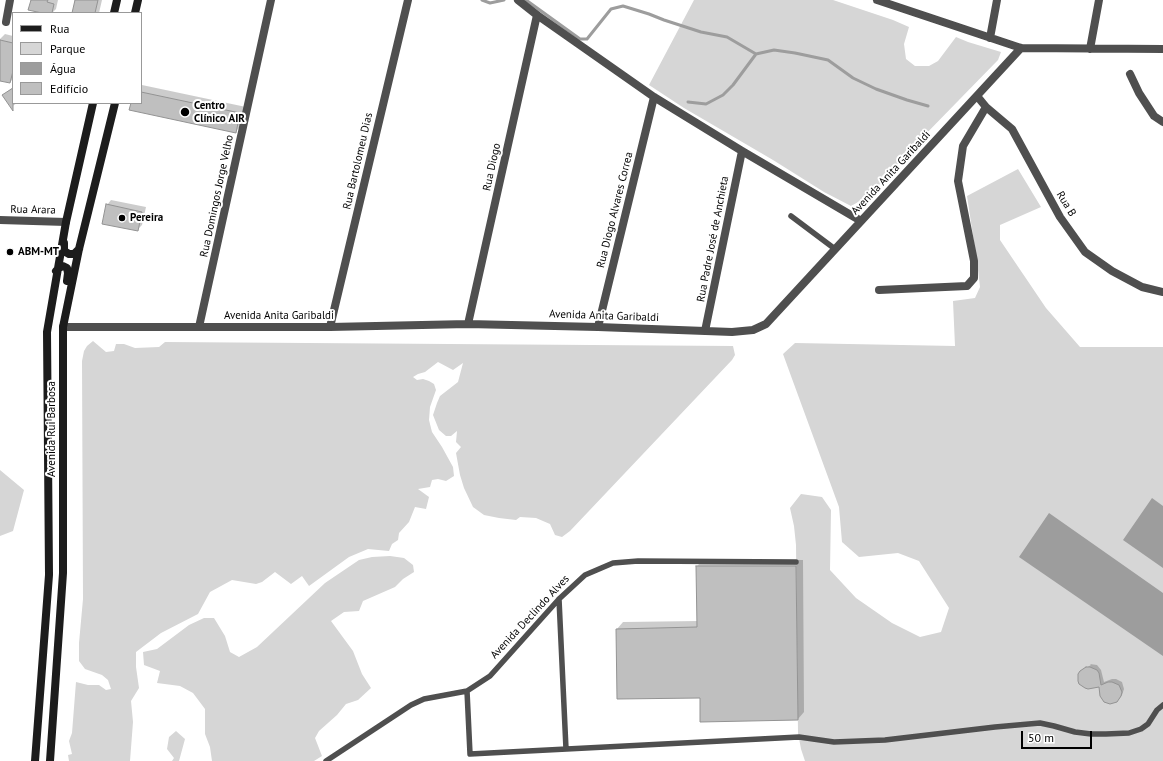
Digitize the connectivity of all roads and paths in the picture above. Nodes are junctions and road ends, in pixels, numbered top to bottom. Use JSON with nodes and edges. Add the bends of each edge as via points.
{"nodes":[{"id":1,"x":10,"y":0,"type":"edge"},
{"id":2,"x":117,"y":0,"type":"edge"},
{"id":3,"x":138,"y":0,"type":"edge"},
{"id":4,"x":271,"y":0,"type":"edge"},
{"id":5,"x":408,"y":0,"type":"edge"},
{"id":6,"x":518,"y":0,"type":"edge"},
{"id":7,"x":877,"y":0,"type":"edge"},
{"id":8,"x":997,"y":0,"type":"edge"},
{"id":9,"x":1098,"y":0,"type":"edge"},
{"id":10,"x":893,"y":2,"type":"edge"},
{"id":11,"x":114,"y":12,"type":"edge"},
{"id":12,"x":135,"y":12,"type":"edge"},
{"id":13,"x":537,"y":15,"type":"junction"},
{"id":14,"x":6,"y":22,"type":"edge"},
{"id":15,"x":990,"y":38,"type":"junction"},
{"id":16,"x":1021,"y":48,"type":"junction"},
{"id":17,"x":1090,"y":49,"type":"junction"},
{"id":18,"x":1163,"y":49,"type":"edge"},
{"id":19,"x":1130,"y":74,"type":"dead end"},
{"id":20,"x":977,"y":96,"type":"junction"},
{"id":21,"x":654,"y":97,"type":"junction"},
{"id":22,"x":93,"y":104,"type":"edge"},
{"id":23,"x":115,"y":104,"type":"edge"},
{"id":24,"x":986,"y":108,"type":"junction"},
{"id":25,"x":1163,"y":122,"type":"edge"},
{"id":26,"x":742,"y":151,"type":"junction"},
{"id":27,"x":74,"y":185,"type":"junction"},
{"id":28,"x":791,"y":216,"type":"dead end"},
{"id":29,"x":0,"y":220,"type":"edge"},
{"id":30,"x":861,"y":221,"type":"junction"},
{"id":31,"x":66,"y":222,"type":"junction"},
{"id":32,"x":79,"y":249,"type":"junction"},
{"id":33,"x":835,"y":249,"type":"junction"},
{"id":34,"x":56,"y":271,"type":"junction"},
{"id":35,"x":879,"y":290,"type":"dead end"},
{"id":36,"x":1163,"y":292,"type":"edge"},
{"id":37,"x":65,"y":314,"type":"junction"},
{"id":38,"x":468,"y":324,"type":"junction"},
{"id":39,"x":63,"y":327,"type":"junction"},
{"id":40,"x":199,"y":327,"type":"junction"},
{"id":41,"x":330,"y":327,"type":"junction"},
{"id":42,"x":598,"y":327,"type":"junction"},
{"id":43,"x":706,"y":330,"type":"junction"},
{"id":44,"x":796,"y":562,"type":"dead end"},
{"id":45,"x":559,"y":599,"type":"junction"},
{"id":46,"x":467,"y":691,"type":"junction"},
{"id":47,"x":1163,"y":705,"type":"edge"},
{"id":48,"x":566,"y":749,"type":"junction"},
{"id":49,"x":35,"y":761,"type":"edge"},
{"id":50,"x":50,"y":761,"type":"edge"},
{"id":51,"x":326,"y":761,"type":"edge"}],
"edges":[{"from":1,"to":14,"type":"street"},
{"from":2,"to":11,"type":"main road"},
{"from":3,"to":12,"type":"main road"},
{"from":4,"to":40,"type":"street","name":"Rua Domingos Jorge Velho"},
{"from":5,"to":41,"type":"street","name":"Rua Bartolomeu Dias"},
{"from":6,"to":13,"type":"street"},
{"from":7,"to":10,"type":"street"},
{"from":8,"to":15,"type":"street"},
{"from":9,"to":17,"type":"street"},
{"from":10,"to":15,"type":"street"},
{"from":13,"to":21,"type":"street"},
{"from":13,"to":38,"type":"street","name":"Rua Diogo"},
{"from":15,"to":16,"type":"street"},
{"from":16,"to":17,"type":"street"},
{"from":16,"to":20,"type":"street","name":"Avenida Anita Garibaldi"},
{"from":17,"to":18,"type":"street"},
{"from":19,"to":25,"type":"street","via":[[1154,116]]},
{"from":20,"to":24,"type":"street","name":"Rua B"},
{"from":20,"to":30,"type":"street","name":"Avenida Anita Garibaldi"},
{"from":21,"to":26,"type":"street"},
{"from":21,"to":42,"type":"street","name":"Rua Diogo Alvares Correa"},
{"from":22,"to":27,"type":"main road","name":"Avenida Rui Barbosa"},
{"from":23,"to":32,"type":"main road","name":"Avenida Rui Barbosa"},
{"from":24,"to":35,"type":"street","via":[[962,146],[958,181],[974,261],[974,278],[967,286]]},
{"from":24,"to":36,"type":"street","name":"Rua B","via":[[1012,129],[1060,217],[1085,252],[1112,271],[1142,287]]},
{"from":26,"to":30,"type":"street"},
{"from":26,"to":43,"type":"street","name":"Rua Padre José de Anchieta"},
{"from":27,"to":31,"type":"main road","name":"Avenida Rui Barbosa"},
{"from":27,"to":32,"type":"main road","via":[[63,247],[72,255]]},
{"from":28,"to":33,"type":"lane"},
{"from":29,"to":31,"type":"street","name":"Rua Arara"},
{"from":30,"to":33,"type":"street","name":"Avenida Anita Garibaldi"},
{"from":31,"to":34,"type":"main road","name":"Avenida Rui Barbosa"},
{"from":32,"to":37,"type":"main road","name":"Avenida Rui Barbosa"},
{"from":33,"to":43,"type":"street","name":"Avenida Anita Garibaldi","via":[[766,324],[753,330]]},
{"from":34,"to":37,"type":"main road","via":[[63,266],[68,270]]},
{"from":34,"to":49,"type":"main road","name":"Avenida Rui Barbosa","via":[[47,332],[49,575]]},
{"from":37,"to":39,"type":"main road","name":"Avenida Rui Barbosa"},
{"from":38,"to":41,"type":"street","name":"Avenida Anita Garibaldi"},
{"from":38,"to":42,"type":"street","name":"Avenida Anita Garibaldi"},
{"from":39,"to":40,"type":"street","name":"Avenida Anita Garibaldi"},
{"from":39,"to":50,"type":"main road","name":"Avenida Rui Barbosa","via":[[64,573]]},
{"from":40,"to":41,"type":"street","name":"Avenida Anita Garibaldi"},
{"from":42,"to":43,"type":"street","name":"Avenida Anita Garibaldi"},
{"from":44,"to":45,"type":"lane","name":"Avenida Declindo Alves","via":[[613,563],[585,575]]},
{"from":45,"to":46,"type":"lane","name":"Avenida Declindo Alves","via":[[490,676]]},
{"from":45,"to":48,"type":"lane"},
{"from":46,"to":48,"type":"lane","via":[[470,754]]},
{"from":46,"to":51,"type":"lane","name":"Avenida Declindo Alves","via":[[424,699],[411,705]]},
{"from":47,"to":48,"type":"lane","via":[[1148,724],[1129,733],[1091,734],[1040,723],[885,740],[834,742],[799,737]]}]}
